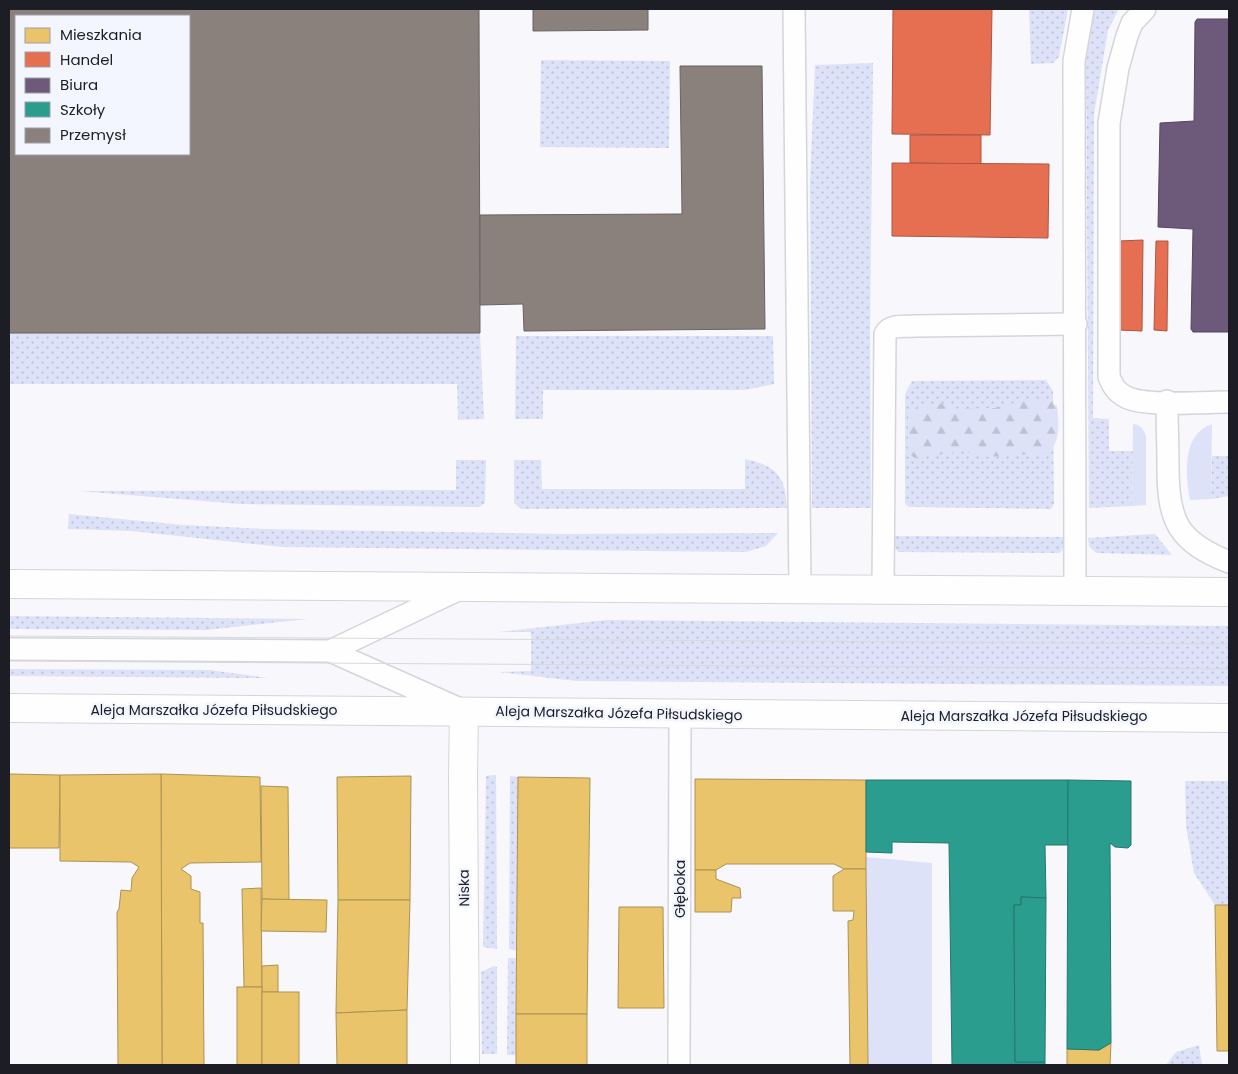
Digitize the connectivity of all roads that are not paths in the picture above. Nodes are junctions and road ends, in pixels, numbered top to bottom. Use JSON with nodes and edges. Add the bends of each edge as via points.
{"nodes":[{"id":1,"x":794,"y":9,"type":"edge"},
{"id":2,"x":1083,"y":9,"type":"edge"},
{"id":3,"x":1145,"y":9,"type":"edge"},
{"id":4,"x":1076,"y":324,"type":"junction"},
{"id":5,"x":1167,"y":402,"type":"junction"},
{"id":6,"x":1229,"y":402,"type":"edge"},
{"id":7,"x":1229,"y":562,"type":"edge"},
{"id":8,"x":9,"y":584,"type":"edge"},
{"id":9,"x":466,"y":586,"type":"junction"},
{"id":10,"x":800,"y":589,"type":"junction"},
{"id":11,"x":882,"y":590,"type":"junction"},
{"id":12,"x":1075,"y":591,"type":"junction"},
{"id":13,"x":1229,"y":592,"type":"edge"},
{"id":14,"x":9,"y":649,"type":"edge"},
{"id":15,"x":330,"y":651,"type":"junction"},
{"id":16,"x":9,"y":708,"type":"edge"},
{"id":17,"x":464,"y":712,"type":"junction"},
{"id":18,"x":680,"y":713,"type":"junction"},
{"id":19,"x":1229,"y":718,"type":"edge"},
{"id":20,"x":465,"y":1065,"type":"edge"},
{"id":21,"x":679,"y":1065,"type":"edge"}],
"edges":[{"from":1,"to":10,"type":"lane"},
{"from":2,"to":4,"type":"lane","via":[[1074,61]]},
{"from":3,"to":5,"type":"lane","via":[[1132,23],[1127,36],[1109,123],[1108,365],[1115,390],[1127,398]]},
{"from":4,"to":11,"type":"lane","via":[[914,326],[887,330]]},
{"from":4,"to":12,"type":"lane"},
{"from":5,"to":6,"type":"lane"},
{"from":5,"to":7,"type":"lane","via":[[1168,494],[1173,518],[1196,545]]},
{"from":8,"to":9,"type":"main road"},
{"from":9,"to":10,"type":"main road"},
{"from":9,"to":15,"type":"lane"},
{"from":10,"to":11,"type":"main road"},
{"from":11,"to":12,"type":"main road"},
{"from":12,"to":13,"type":"main road"},
{"from":14,"to":15,"type":"lane"},
{"from":15,"to":17,"type":"lane"},
{"from":16,"to":17,"type":"main road","name":"Aleja Marszałka Józefa Piłsudskiego"},
{"from":17,"to":18,"type":"main road","name":"Aleja Marszałka Józefa Piłsudskiego"},
{"from":17,"to":20,"type":"main road","name":"Niska"},
{"from":18,"to":19,"type":"main road","name":"Aleja Marszałka Józefa Piłsudskiego"},
{"from":18,"to":21,"type":"lane","name":"Głęboka"}]}
